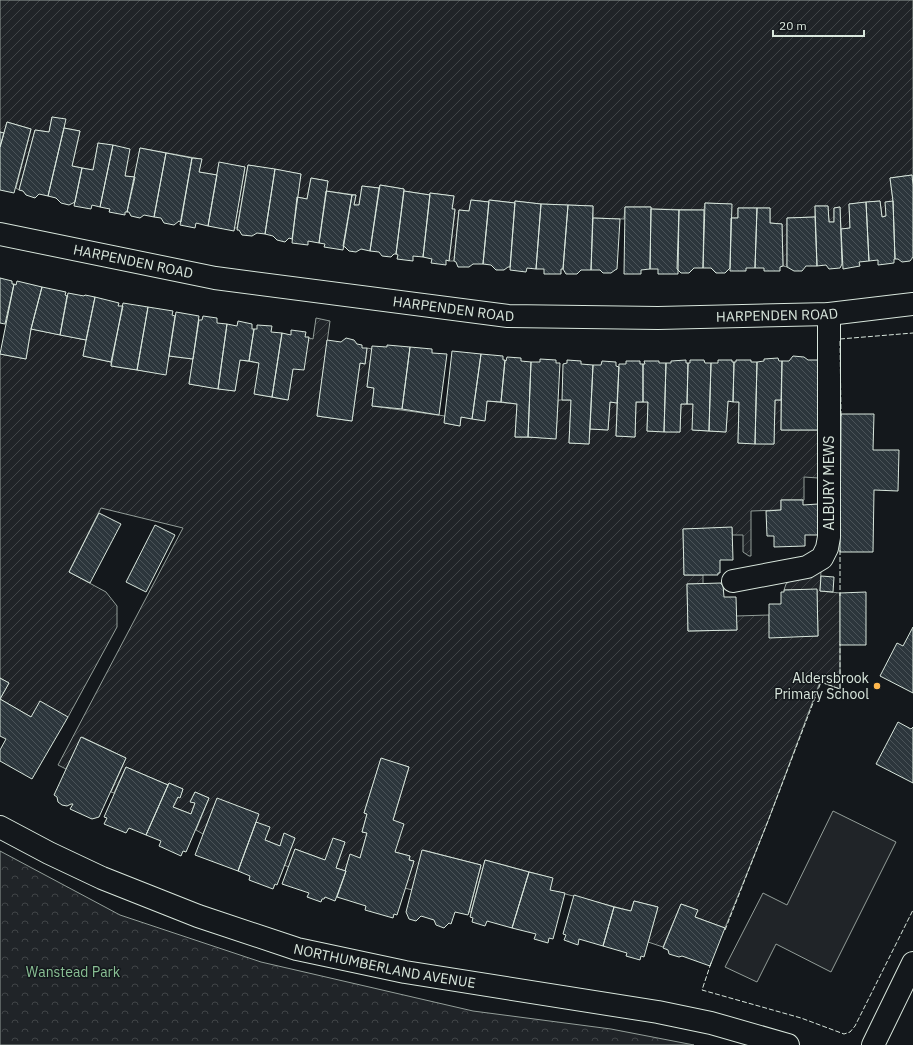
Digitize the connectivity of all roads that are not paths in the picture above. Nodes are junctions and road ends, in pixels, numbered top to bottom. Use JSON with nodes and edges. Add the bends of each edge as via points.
{"nodes":[{"id":1,"x":0,"y":234,"type":"edge"},
{"id":2,"x":913,"y":304,"type":"edge"},
{"id":3,"x":829,"y":314,"type":"junction"},
{"id":4,"x":733,"y":581,"type":"dead end"},
{"id":5,"x":0,"y":827,"type":"edge"},
{"id":6,"x":913,"y":963,"type":"edge"},
{"id":7,"x":788,"y":1045,"type":"edge"},
{"id":8,"x":872,"y":1045,"type":"edge"}],
"edges":[{"from":1,"to":3,"type":"street","name":"HARPENDEN ROAD","via":[[215,278],[508,316],[658,318]]},
{"from":2,"to":3,"type":"street","name":"HARPENDEN ROAD"},
{"from":3,"to":4,"type":"street","name":"ALBURY MEWS","via":[[827,548],[822,558],[807,567]]},
{"from":5,"to":7,"type":"street","name":"NORTHUMBERLAND AVENUE","via":[[102,878],[198,916],[297,949],[405,972],[658,1012],[711,1023]]},
{"from":6,"to":8,"type":"street"}]}
